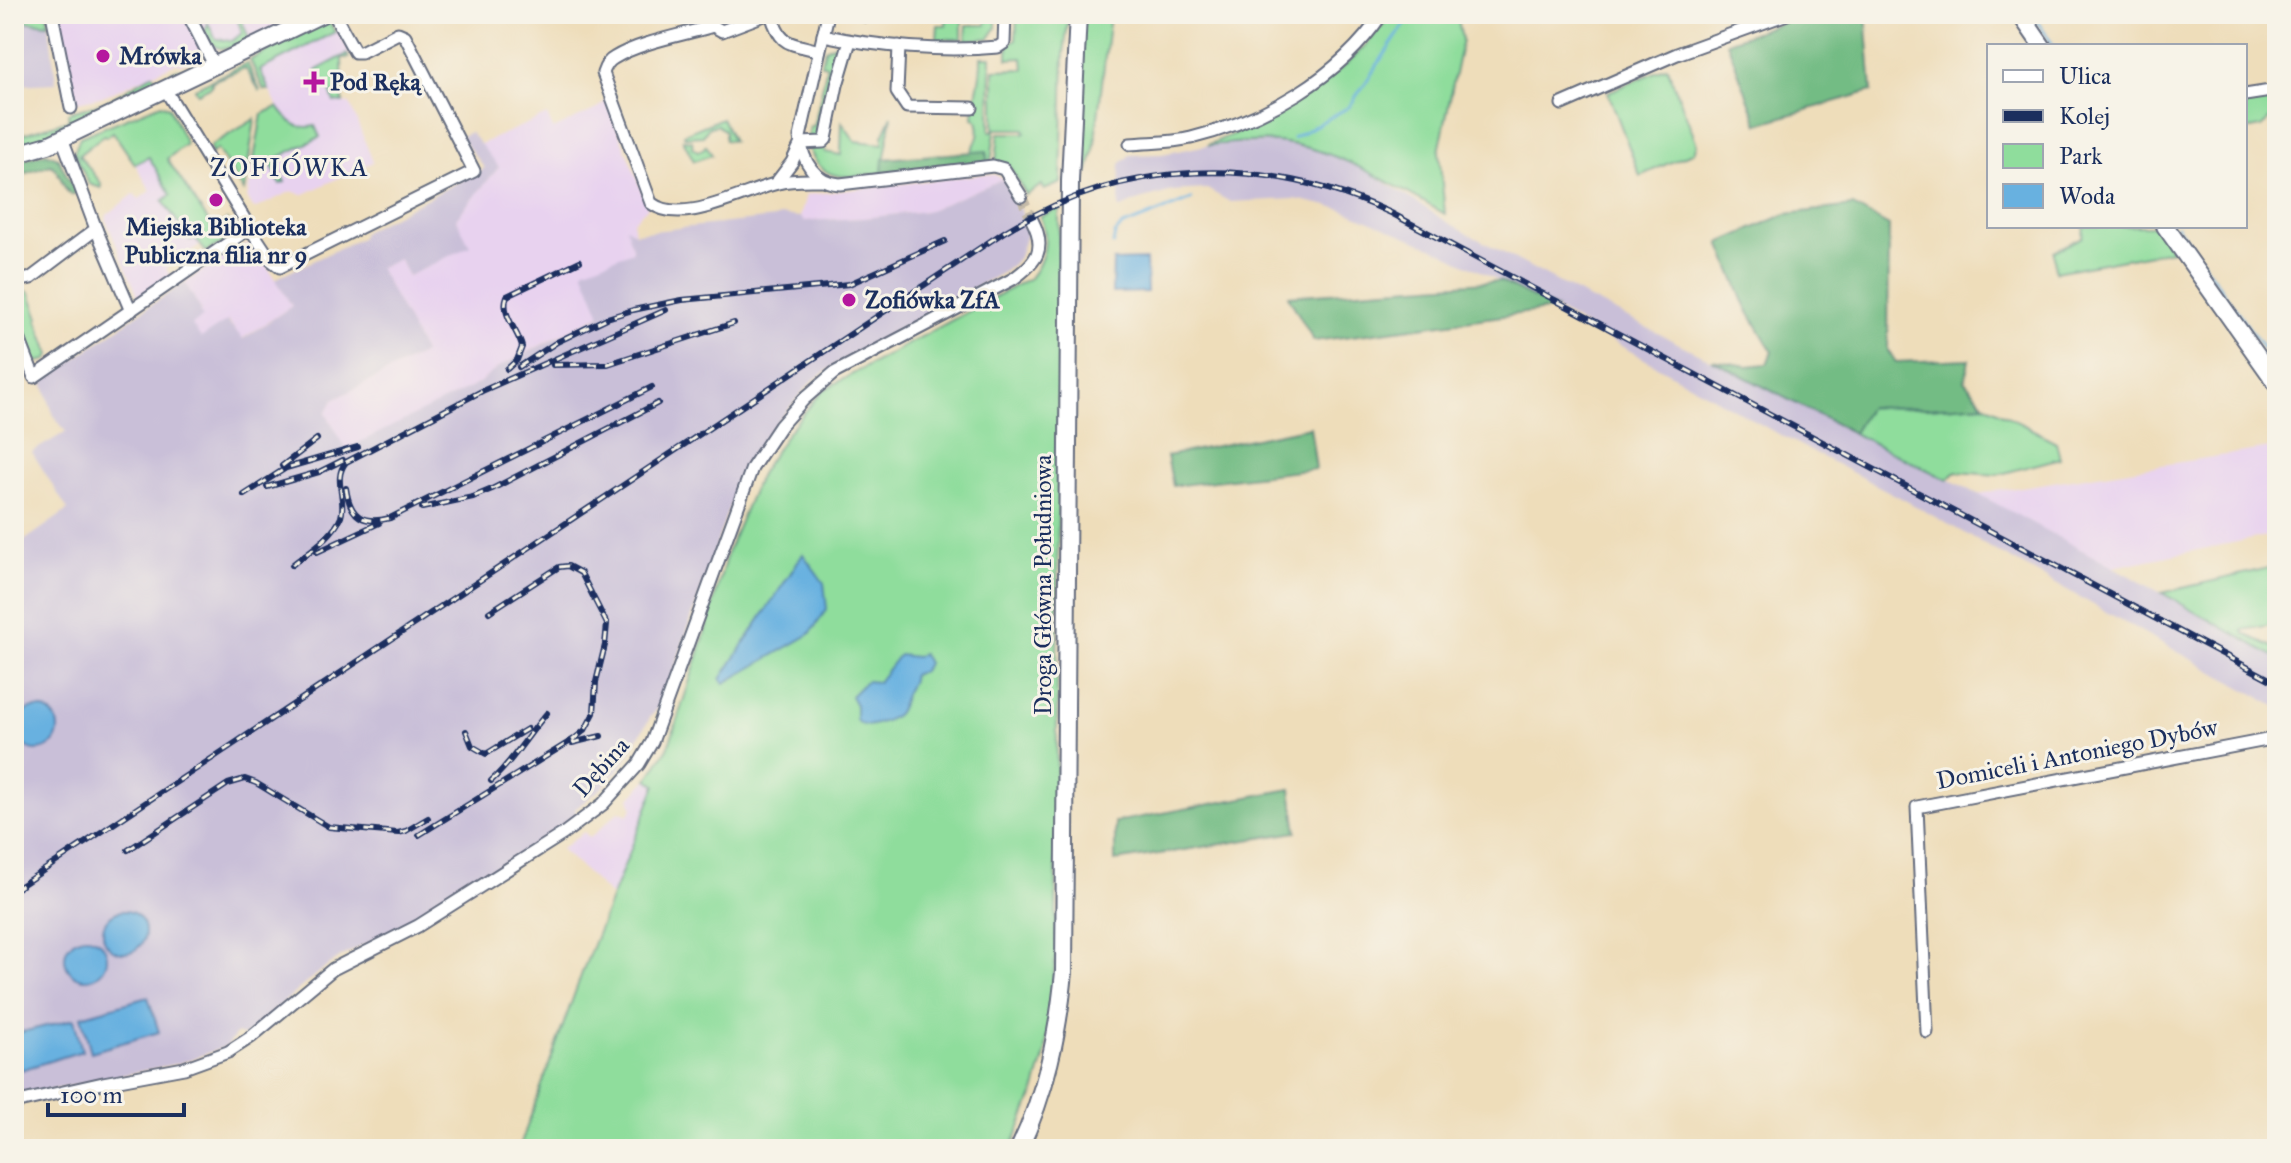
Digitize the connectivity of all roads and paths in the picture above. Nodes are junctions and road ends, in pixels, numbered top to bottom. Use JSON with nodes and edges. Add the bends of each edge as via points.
{"nodes":[{"id":1,"x":52,"y":14,"type":"edge"},
{"id":2,"x":188,"y":14,"type":"edge"},
{"id":3,"x":322,"y":14,"type":"edge"},
{"id":4,"x":334,"y":14,"type":"edge"},
{"id":5,"x":769,"y":14,"type":"edge"},
{"id":6,"x":828,"y":14,"type":"edge"},
{"id":7,"x":1005,"y":14,"type":"edge"},
{"id":8,"x":1078,"y":14,"type":"edge"},
{"id":9,"x":1382,"y":14,"type":"edge"},
{"id":10,"x":1787,"y":14,"type":"edge"},
{"id":11,"x":2020,"y":14,"type":"edge"},
{"id":12,"x":823,"y":35,"type":"junction"},
{"id":13,"x":850,"y":41,"type":"junction"},
{"id":14,"x":2041,"y":44,"type":"edge"},
{"id":15,"x":899,"y":46,"type":"junction"},
{"id":16,"x":819,"y":51,"type":"junction"},
{"id":17,"x":214,"y":65,"type":"junction"},
{"id":18,"x":165,"y":89,"type":"junction"},
{"id":19,"x":2277,"y":90,"type":"edge"},
{"id":20,"x":2247,"y":95,"type":"edge"},
{"id":21,"x":1562,"y":104,"type":"dead end"},
{"id":22,"x":71,"y":108,"type":"dead end"},
{"id":23,"x":972,"y":108,"type":"dead end"},
{"id":24,"x":62,"y":138,"type":"junction"},
{"id":25,"x":801,"y":143,"type":"junction"},
{"id":26,"x":1130,"y":144,"type":"dead end"},
{"id":27,"x":14,"y":155,"type":"edge"},
{"id":28,"x":822,"y":180,"type":"junction"},
{"id":29,"x":776,"y":183,"type":"junction"},
{"id":30,"x":1021,"y":196,"type":"tunnel mouth"},
{"id":31,"x":1032,"y":220,"type":"tunnel mouth"},
{"id":32,"x":250,"y":228,"type":"junction"},
{"id":33,"x":2166,"y":228,"type":"edge"},
{"id":34,"x":96,"y":229,"type":"junction"},
{"id":35,"x":14,"y":282,"type":"edge"},
{"id":36,"x":131,"y":311,"type":"junction"},
{"id":37,"x":14,"y":325,"type":"edge"},
{"id":38,"x":2277,"y":384,"type":"edge"},
{"id":39,"x":2277,"y":738,"type":"edge"},
{"id":40,"x":1927,"y":1032,"type":"dead end"},
{"id":41,"x":14,"y":1103,"type":"edge"},
{"id":42,"x":1019,"y":1149,"type":"edge"}],
"edges":[{"from":1,"to":22,"type":"street"},
{"from":2,"to":17,"type":"street"},
{"from":3,"to":17,"type":"main road"},
{"from":4,"to":32,"type":"street","via":[[355,52],[398,33],[405,36],[474,171],[280,267]]},
{"from":5,"to":16,"type":"street","via":[[784,41]]},
{"from":5,"to":29,"type":"street","via":[[722,31],[713,26],[642,47],[614,58],[603,73],[651,203],[660,210],[709,207]]},
{"from":6,"to":12,"type":"street"},
{"from":7,"to":15,"type":"street","via":[[1004,43],[998,47]]},
{"from":8,"to":42,"type":"main road","name":"Droga Główna Południowa","via":[[1070,181],[1064,972],[1044,1090]]},
{"from":9,"to":26,"type":"street","via":[[1338,65],[1272,108],[1190,138]]},
{"from":10,"to":21,"type":"street"},
{"from":11,"to":14,"type":"main road"},
{"from":12,"to":13,"type":"street"},
{"from":12,"to":16,"type":"street"},
{"from":13,"to":15,"type":"street"},
{"from":13,"to":25,"type":"street","via":[[826,139]]},
{"from":15,"to":23,"type":"street","via":[[897,92],[907,107]]},
{"from":16,"to":25,"type":"street"},
{"from":17,"to":18,"type":"main road"},
{"from":18,"to":24,"type":"main road"},
{"from":18,"to":32,"type":"street"},
{"from":19,"to":20,"type":"street"},
{"from":24,"to":27,"type":"main road"},
{"from":24,"to":34,"type":"street"},
{"from":25,"to":28,"type":"street","via":[[803,156]]},
{"from":25,"to":29,"type":"street"},
{"from":28,"to":29,"type":"street"},
{"from":28,"to":30,"type":"street","via":[[840,184],[993,166],[1004,169]]},
{"from":31,"to":41,"type":"street","name":"Dębina","via":[[1040,240],[1031,266],[834,373],[780,426],[752,468],[652,742],[603,804],[463,900],[333,969],[228,1052],[184,1068]]},
{"from":32,"to":36,"type":"street"},
{"from":33,"to":38,"type":"main road"},
{"from":34,"to":35,"type":"street","via":[[31,278]]},
{"from":34,"to":36,"type":"street"},
{"from":36,"to":37,"type":"street","via":[[34,377]]},
{"from":39,"to":40,"type":"street","name":"Domiceli i Antoniego Dybów","via":[[1917,807]]}]}
